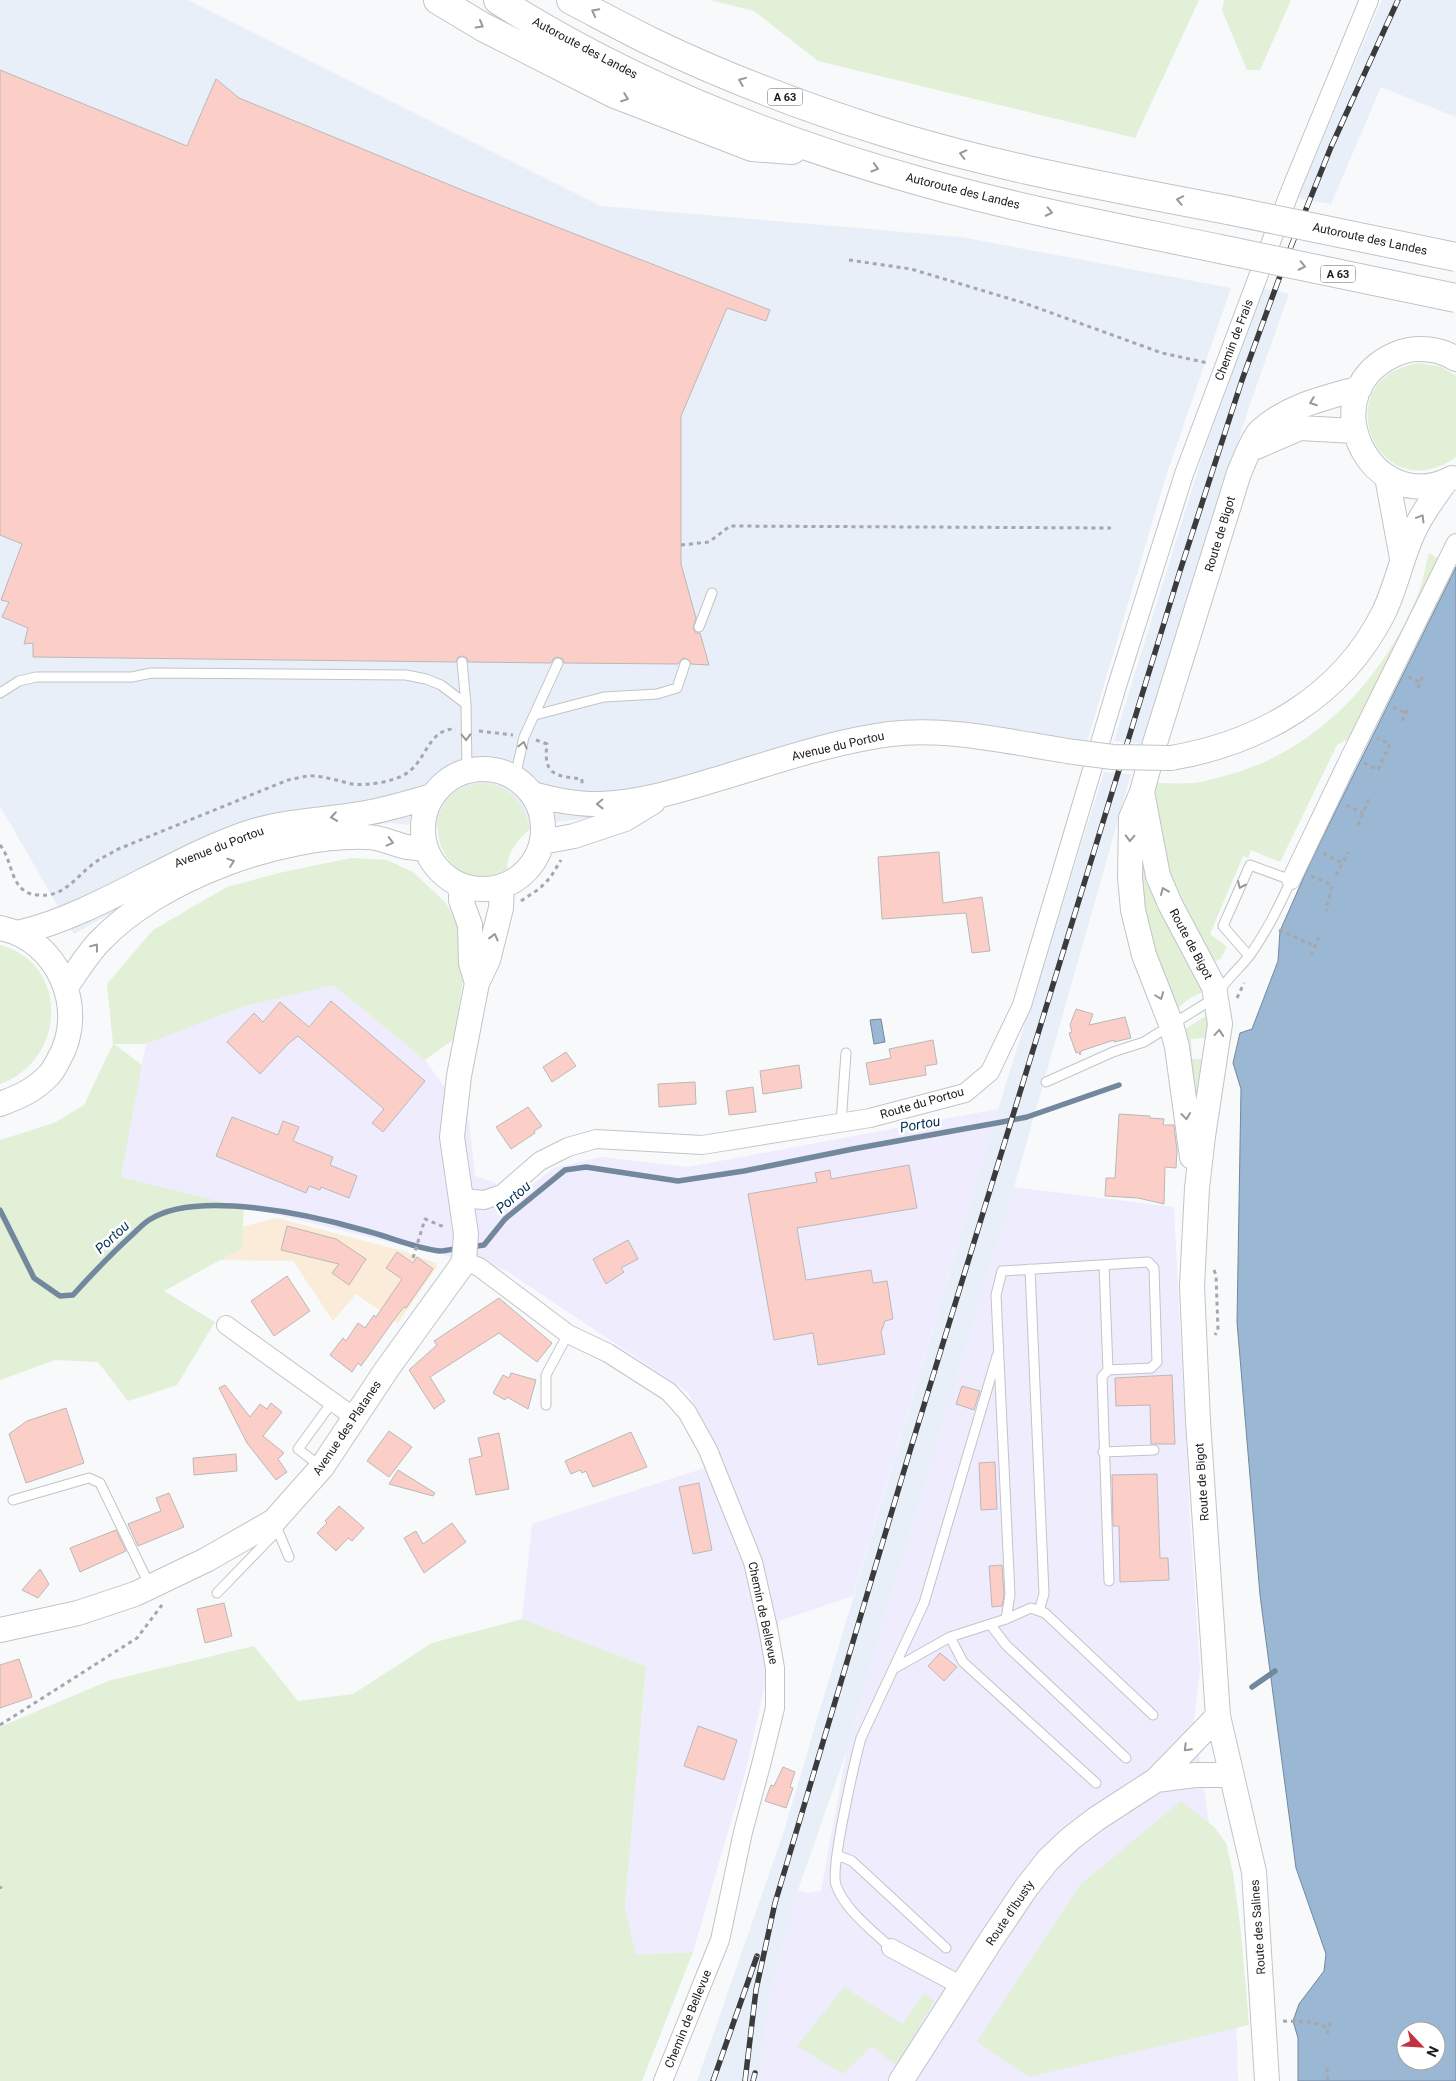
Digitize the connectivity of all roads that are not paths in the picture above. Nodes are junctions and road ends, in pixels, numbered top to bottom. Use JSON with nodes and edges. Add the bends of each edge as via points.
{"nodes":[{"id":1,"x":438,"y":0,"type":"edge"},
{"id":2,"x":498,"y":0,"type":"edge"},
{"id":3,"x":572,"y":0,"type":"edge"},
{"id":4,"x":1369,"y":0,"type":"edge"},
{"id":5,"x":828,"y":153,"type":"junction"},
{"id":6,"x":1456,"y":257,"type":"edge"},
{"id":7,"x":1456,"y":298,"type":"edge"},
{"id":8,"x":1456,"y":359,"type":"edge"},
{"id":9,"x":1360,"y":388,"type":"junction"},
{"id":10,"x":1354,"y":431,"type":"junction"},
{"id":11,"x":1250,"y":450,"type":"junction"},
{"id":12,"x":1387,"y":476,"type":"junction"},
{"id":13,"x":1451,"y":479,"type":"edge"},
{"id":14,"x":1456,"y":543,"type":"edge"},
{"id":15,"x":1402,"y":558,"type":"junction"},
{"id":16,"x":712,"y":593,"type":"dead end"},
{"id":17,"x":699,"y":627,"type":"dead end"},
{"id":18,"x":462,"y":662,"type":"dead end"},
{"id":19,"x":558,"y":663,"type":"dead end"},
{"id":20,"x":685,"y":664,"type":"dead end"},
{"id":21,"x":1117,"y":686,"type":"joint"},
{"id":22,"x":0,"y":693,"type":"edge"},
{"id":23,"x":466,"y":704,"type":"junction"},
{"id":24,"x":535,"y":715,"type":"junction"},
{"id":25,"x":467,"y":770,"type":"junction"},
{"id":26,"x":515,"y":777,"type":"junction"},
{"id":27,"x":1142,"y":792,"type":"junction"},
{"id":28,"x":533,"y":794,"type":"junction"},
{"id":29,"x":665,"y":795,"type":"junction"},
{"id":30,"x":432,"y":796,"type":"junction"},
{"id":31,"x":542,"y":842,"type":"junction"},
{"id":32,"x":426,"y":849,"type":"junction"},
{"id":33,"x":1298,"y":877,"type":"junction"},
{"id":34,"x":461,"y":885,"type":"junction"},
{"id":35,"x":502,"y":886,"type":"junction"},
{"id":36,"x":5,"y":928,"type":"edge"},
{"id":37,"x":1249,"y":956,"type":"junction"},
{"id":38,"x":477,"y":983,"type":"junction"},
{"id":39,"x":66,"y":987,"type":"junction"},
{"id":40,"x":1216,"y":997,"type":"junction"},
{"id":41,"x":1171,"y":1024,"type":"junction"},
{"id":42,"x":846,"y":1053,"type":"dead end"},
{"id":43,"x":1046,"y":1082,"type":"dead end"},
{"id":44,"x":0,"y":1104,"type":"edge"},
{"id":45,"x":841,"y":1123,"type":"junction"},
{"id":46,"x":1197,"y":1188,"type":"junction"},
{"id":47,"x":460,"y":1198,"type":"junction"},
{"id":48,"x":464,"y":1261,"type":"junction"},
{"id":49,"x":1104,"y":1265,"type":"junction"},
{"id":50,"x":1030,"y":1269,"type":"junction"},
{"id":51,"x":226,"y":1325,"type":"dead end"},
{"id":52,"x":568,"y":1334,"type":"junction"},
{"id":53,"x":999,"y":1349,"type":"junction"},
{"id":54,"x":1108,"y":1370,"type":"junction"},
{"id":55,"x":333,"y":1402,"type":"junction"},
{"id":56,"x":546,"y":1405,"type":"dead end"},
{"id":57,"x":354,"y":1417,"type":"junction"},
{"id":58,"x":1154,"y":1450,"type":"dead end"},
{"id":59,"x":1103,"y":1452,"type":"junction"},
{"id":60,"x":322,"y":1467,"type":"junction"},
{"id":61,"x":13,"y":1500,"type":"dead end"},
{"id":62,"x":276,"y":1526,"type":"junction"},
{"id":63,"x":290,"y":1557,"type":"dead end"},
{"id":64,"x":1109,"y":1582,"type":"dead end"},
{"id":65,"x":157,"y":1583,"type":"junction"},
{"id":66,"x":217,"y":1593,"type":"dead end"},
{"id":67,"x":1038,"y":1611,"type":"junction"},
{"id":68,"x":1006,"y":1619,"type":"junction"},
{"id":69,"x":990,"y":1624,"type":"junction"},
{"id":70,"x":0,"y":1630,"type":"edge"},
{"id":71,"x":950,"y":1637,"type":"junction"},
{"id":72,"x":895,"y":1668,"type":"junction"},
{"id":73,"x":1153,"y":1715,"type":"dead end"},
{"id":74,"x":1218,"y":1716,"type":"junction"},
{"id":75,"x":1126,"y":1758,"type":"dead end"},
{"id":76,"x":1232,"y":1775,"type":"junction"},
{"id":77,"x":1156,"y":1780,"type":"junction"},
{"id":78,"x":1096,"y":1783,"type":"dead end"},
{"id":79,"x":837,"y":1854,"type":"junction"},
{"id":80,"x":890,"y":1948,"type":"joint"},
{"id":81,"x":946,"y":1948,"type":"dead end"},
{"id":82,"x":962,"y":1986,"type":"junction"},
{"id":83,"x":663,"y":2081,"type":"edge"},
{"id":84,"x":901,"y":2081,"type":"edge"},
{"id":85,"x":1267,"y":2081,"type":"edge"}],
"edges":[{"from":1,"to":5,"type":"highway","one_way":true,"via":[[483,27],[615,94],[752,147]]},
{"from":2,"to":5,"type":"highway","name":"Autoroute des Landes","number":"A 63","via":[[577,46],[666,90],[730,118]]},
{"from":6,"to":3,"type":"highway","name":"Autoroute des Landes","number":"A 63","one_way":true,"bridge":true,"via":[[1010,166],[875,129],[811,108],[699,63],[650,42]]},
{"from":4,"to":21,"type":"street","name":"Chemin de Frais","via":[[1305,153],[1184,474]]},
{"from":5,"to":7,"type":"highway","name":"Autoroute des Landes","number":"A 63","one_way":true,"bridge":true,"via":[[1006,203]]},
{"from":8,"to":9,"type":"main road","via":[[1450,354],[1429,349],[1408,350],[1388,357]]},
{"from":9,"to":10,"type":"main road","via":[[1354,409]]},
{"from":9,"to":11,"type":"main road","name":"Route de Bigot","one_way":true,"via":[[1313,401],[1287,413],[1258,432]]},
{"from":10,"to":11,"type":"main road","via":[[1300,428]]},
{"from":10,"to":12,"type":"main road","via":[[1372,465]]},
{"from":11,"to":27,"type":"main road","name":"Route de Bigot","via":[[1236,482]]},
{"from":12,"to":13,"type":"main road","via":[[1406,484],[1426,486]]},
{"from":12,"to":15,"type":"main road"},
{"from":15,"to":13,"type":"main road","name":"Avenue du Portou","one_way":true,"via":[[1413,531]]},
{"from":14,"to":33,"type":"street","via":[[1356,743]]},
{"from":15,"to":29,"type":"main road","name":"Avenue du Portou","bridge":true,"via":[[1395,586],[1382,616],[1364,644],[1329,684],[1291,714],[1252,736],[1224,746],[1171,758],[1121,758],[960,735],[892,734],[793,756]]},
{"from":16,"to":17,"type":"lane"},
{"from":18,"to":23,"type":"lane"},
{"from":19,"to":24,"type":"lane"},
{"from":20,"to":24,"type":"lane","via":[[677,688],[657,694],[604,697]]},
{"from":21,"to":45,"type":"street","name":"Route du Portou","via":[[1022,1006],[990,1072],[965,1093]]},
{"from":22,"to":23,"type":"lane","via":[[19,681],[36,677],[132,677],[150,673],[366,674],[426,678]]},
{"from":23,"to":25,"type":"lane","one_way":true},
{"from":26,"to":24,"type":"lane","one_way":true,"via":[[524,737]]},
{"from":25,"to":26,"type":"main road","via":[[500,770]]},
{"from":25,"to":30,"type":"main road","via":[[454,776]]},
{"from":26,"to":28,"type":"main road"},
{"from":40,"to":27,"type":"main road","name":"Route de Bigot","one_way":true,"via":[[1205,968],[1158,876]]},
{"from":27,"to":41,"type":"main road","name":"Route de Bigot","one_way":true,"via":[[1131,818],[1133,910],[1144,955]]},
{"from":29,"to":28,"type":"main road","name":"Avenue du Portou","one_way":true,"via":[[599,804],[559,801]]},
{"from":28,"to":31,"type":"main road","via":[[544,825]]},
{"from":29,"to":31,"type":"main road","name":"Avenue du Portou","via":[[625,819],[574,836]]},
{"from":30,"to":32,"type":"main road","via":[[423,822]]},
{"from":30,"to":36,"type":"main road","name":"Avenue du Portou","one_way":true,"via":[[366,813],[254,831],[190,856],[100,902],[42,927]]},
{"from":31,"to":35,"type":"main road","via":[[528,869]]},
{"from":32,"to":34,"type":"main road","via":[[434,864]]},
{"from":39,"to":32,"type":"main road","name":"Avenue du Portou","one_way":true,"via":[[100,941],[128,917],[156,898],[217,867],[252,855],[328,838],[369,837]]},
{"from":33,"to":37,"type":"lane"},
{"from":33,"to":37,"type":"lane","one_way":true,"via":[[1250,865],[1222,926]]},
{"from":34,"to":35,"type":"main road","via":[[489,889]]},
{"from":34,"to":38,"type":"main road","via":[[461,900],[470,925],[471,963]]},
{"from":38,"to":35,"type":"main road","one_way":true,"via":[[488,960],[501,908]]},
{"from":36,"to":39,"type":"main road","via":[[39,946],[55,965]]},
{"from":37,"to":40,"type":"lane"},
{"from":38,"to":47,"type":"main road","via":[[459,1076],[452,1137]]},
{"from":39,"to":44,"type":"main road","via":[[71,1017],[65,1048],[50,1075],[26,1095]]},
{"from":40,"to":41,"type":"lane"},
{"from":46,"to":40,"type":"main road","name":"Route de Bigot","one_way":true,"via":[[1218,1046],[1220,1024]]},
{"from":41,"to":43,"type":"lane","via":[[1144,1042]]},
{"from":41,"to":46,"type":"main road","name":"Route de Bigot","one_way":true,"via":[[1181,1068]]},
{"from":42,"to":45,"type":"lane"},
{"from":45,"to":47,"type":"street","name":"Route du Portou","via":[[702,1145],[596,1139],[568,1147],[540,1161],[502,1194],[484,1200]]},
{"from":46,"to":74,"type":"main road","name":"Route de Bigot","via":[[1192,1286]]},
{"from":47,"to":48,"type":"main road","via":[[458,1233]]},
{"from":48,"to":52,"type":"street","name":"Chemin de Bellevue","via":[[479,1267]]},
{"from":48,"to":57,"type":"main road","name":"Avenue des Platanes"},
{"from":49,"to":50,"type":"lane"},
{"from":49,"to":54,"type":"lane"},
{"from":49,"to":54,"type":"lane","via":[[1148,1262],[1154,1268],[1157,1362],[1151,1368]]},
{"from":50,"to":53,"type":"lane","via":[[1002,1271],[996,1295]]},
{"from":50,"to":67,"type":"lane","via":[[1044,1594]]},
{"from":51,"to":55,"type":"street"},
{"from":52,"to":56,"type":"lane","via":[[546,1375]]},
{"from":52,"to":83,"type":"street","name":"Chemin de Bellevue","via":[[608,1353],[669,1392],[687,1412],[708,1450],[753,1562],[775,1668],[775,1708],[743,1832],[720,1940]]},
{"from":53,"to":68,"type":"lane","via":[[1010,1595]]},
{"from":53,"to":72,"type":"lane","via":[[924,1603]]},
{"from":54,"to":59,"type":"lane","via":[[1102,1377]]},
{"from":55,"to":57,"type":"street"},
{"from":55,"to":60,"type":"lane","via":[[298,1448]]},
{"from":57,"to":60,"type":"main road","name":"Avenue des Platanes"},
{"from":58,"to":59,"type":"lane"},
{"from":59,"to":64,"type":"lane"},
{"from":60,"to":62,"type":"main road","name":"Avenue des Platanes"},
{"from":61,"to":65,"type":"lane","via":[[89,1478],[100,1483]]},
{"from":62,"to":63,"type":"lane"},
{"from":62,"to":65,"type":"main road","name":"Avenue des Platanes"},
{"from":62,"to":66,"type":"lane"},
{"from":65,"to":70,"type":"main road","name":"Avenue des Platanes","via":[[78,1613]]},
{"from":67,"to":68,"type":"lane","via":[[1031,1608]]},
{"from":67,"to":73,"type":"lane","via":[[1045,1613]]},
{"from":68,"to":69,"type":"lane"},
{"from":69,"to":71,"type":"lane"},
{"from":69,"to":75,"type":"lane","via":[[1006,1645]]},
{"from":71,"to":72,"type":"lane"},
{"from":71,"to":78,"type":"lane","via":[[963,1662]]},
{"from":72,"to":79,"type":"lane","via":[[861,1738]]},
{"from":74,"to":76,"type":"main road","name":"Route de Bigot"},
{"from":74,"to":77,"type":"main road","one_way":true},
{"from":76,"to":77,"type":"main road"},
{"from":76,"to":85,"type":"main road","name":"Route des Salines","via":[[1254,1872]]},
{"from":77,"to":82,"type":"main road","name":"Route d'Ibusty","via":[[1096,1819],[1048,1860]]},
{"from":79,"to":80,"type":"lane","via":[[835,1883],[847,1904]]},
{"from":79,"to":81,"type":"lane","via":[[852,1861]]},
{"from":80,"to":82,"type":"street"},
{"from":82,"to":84,"type":"main road","name":"Route d'Ibusty"}]}
